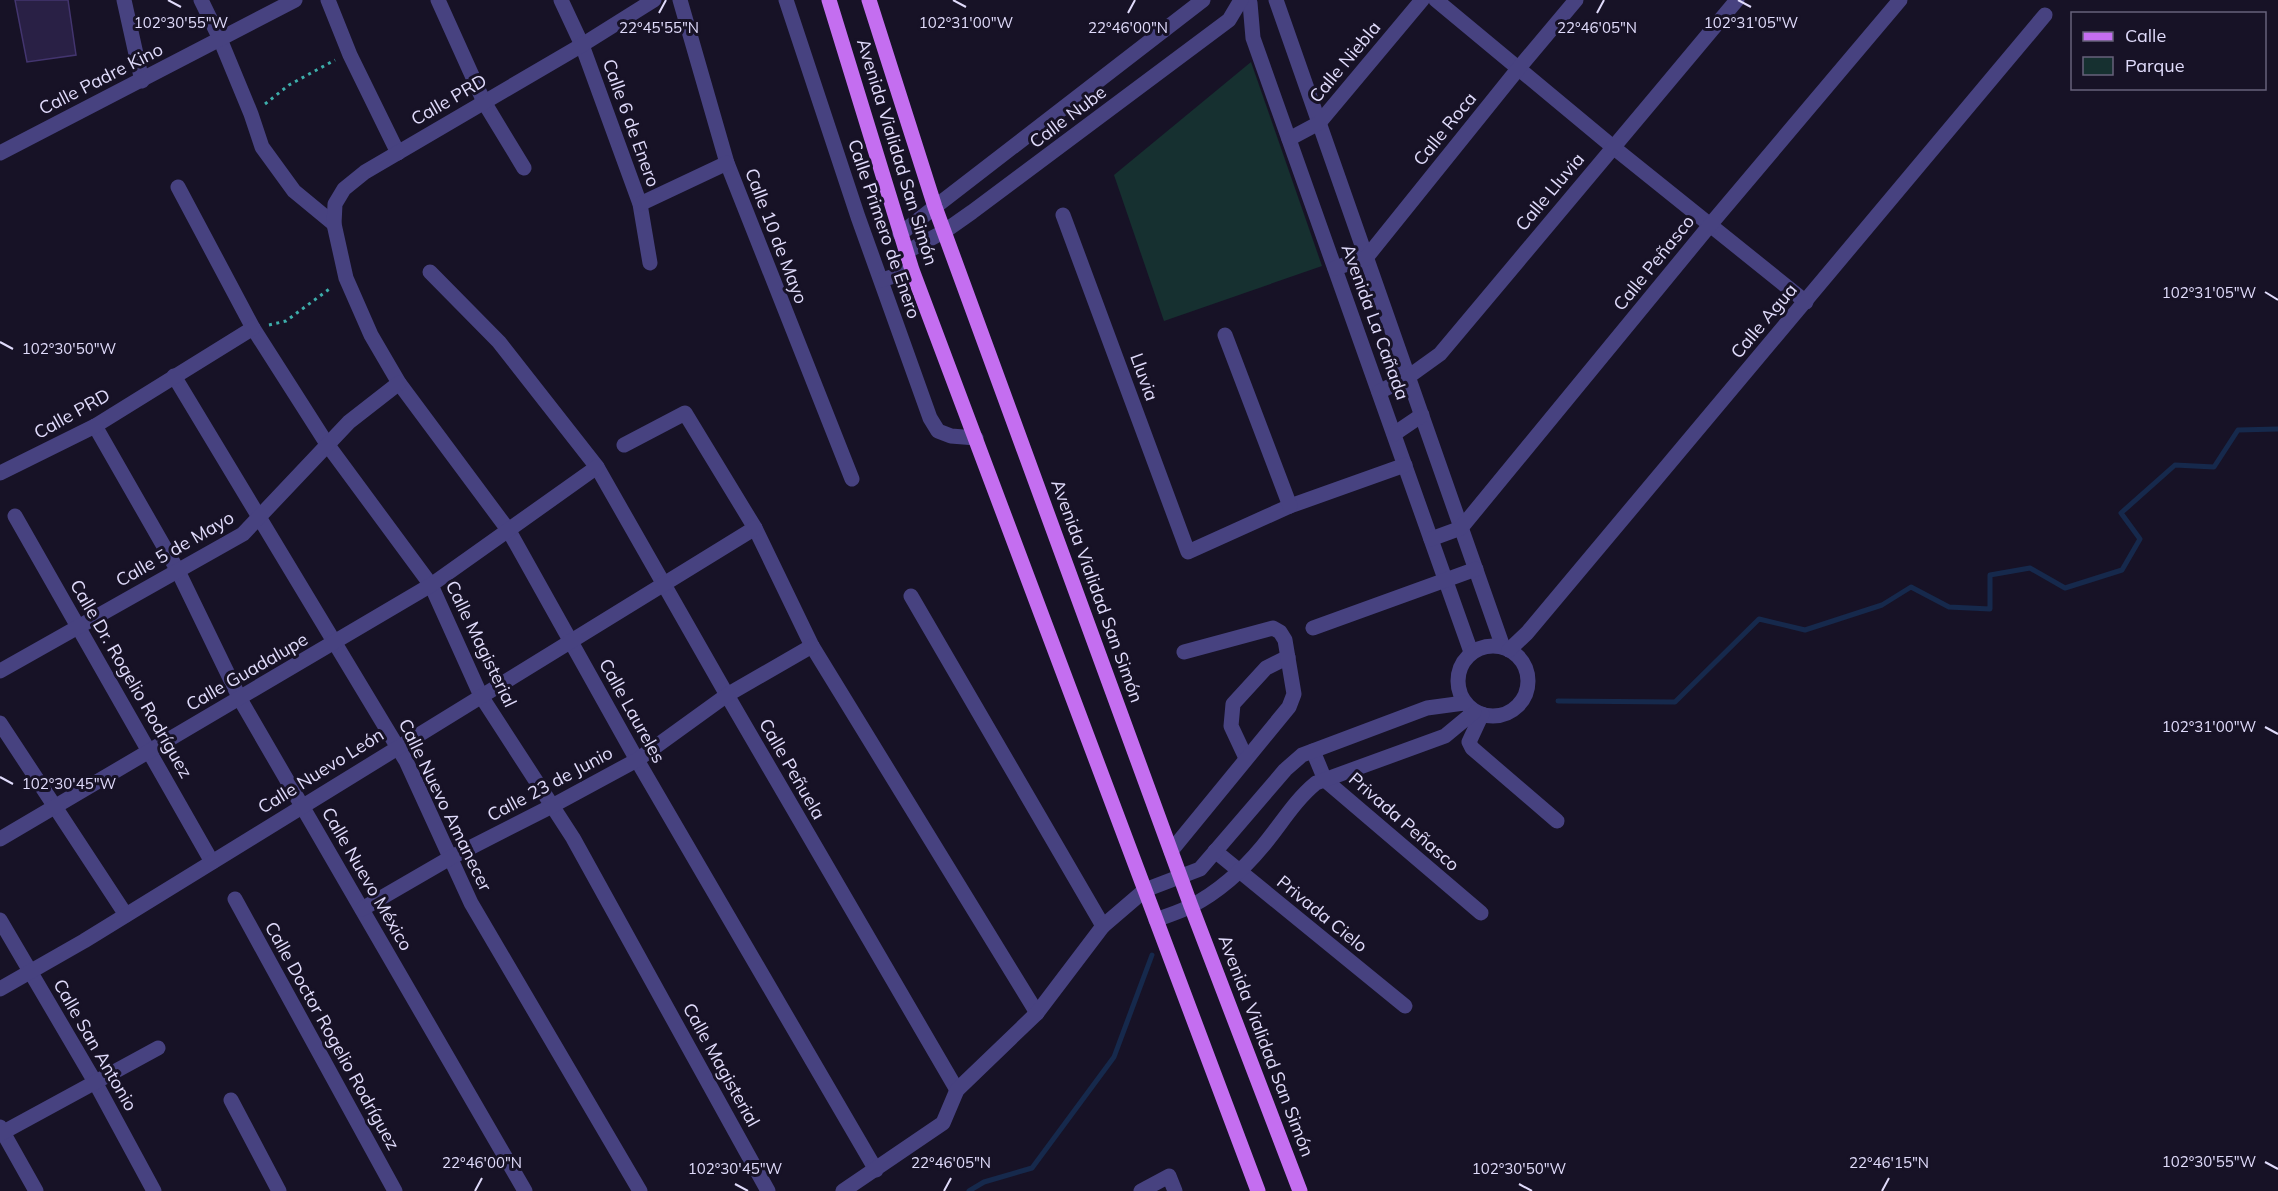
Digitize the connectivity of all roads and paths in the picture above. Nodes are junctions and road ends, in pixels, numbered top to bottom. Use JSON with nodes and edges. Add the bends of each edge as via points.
{"nodes":[{"id":1,"x":124,"y":0,"type":"edge"},
{"id":2,"x":201,"y":0,"type":"edge"},
{"id":3,"x":295,"y":0,"type":"edge"},
{"id":4,"x":328,"y":0,"type":"edge"},
{"id":5,"x":438,"y":0,"type":"edge"},
{"id":6,"x":561,"y":0,"type":"edge"},
{"id":7,"x":654,"y":0,"type":"edge"},
{"id":8,"x":680,"y":0,"type":"edge"},
{"id":9,"x":786,"y":0,"type":"edge"},
{"id":10,"x":829,"y":0,"type":"edge"},
{"id":11,"x":869,"y":0,"type":"edge"},
{"id":12,"x":1203,"y":0,"type":"edge"},
{"id":13,"x":1268,"y":0,"type":"edge"},
{"id":14,"x":1276,"y":0,"type":"edge"},
{"id":15,"x":1422,"y":0,"type":"edge"},
{"id":16,"x":1436,"y":0,"type":"edge"},
{"id":17,"x":1576,"y":0,"type":"edge"},
{"id":18,"x":1737,"y":0,"type":"edge"},
{"id":19,"x":1900,"y":0,"type":"edge"},
{"id":20,"x":1245,"y":1,"type":"edge"},
{"id":21,"x":2045,"y":15,"type":"dead end"},
{"id":22,"x":220,"y":39,"type":"junction"},
{"id":23,"x":582,"y":45,"type":"junction"},
{"id":24,"x":350,"y":55,"type":"junction"},
{"id":25,"x":1518,"y":69,"type":"junction"},
{"id":26,"x":142,"y":81,"type":"junction"},
{"id":27,"x":484,"y":102,"type":"junction"},
{"id":28,"x":251,"y":114,"type":"junction"},
{"id":29,"x":1319,"y":123,"type":"junction"},
{"id":30,"x":1289,"y":139,"type":"junction"},
{"id":31,"x":1613,"y":147,"type":"junction"},
{"id":32,"x":0,"y":153,"type":"edge"},
{"id":33,"x":398,"y":153,"type":"junction"},
{"id":34,"x":727,"y":162,"type":"junction"},
{"id":35,"x":524,"y":168,"type":"dead end"},
{"id":36,"x":177,"y":187,"type":"dead end"},
{"id":37,"x":640,"y":204,"type":"junction"},
{"id":38,"x":935,"y":207,"type":"junction"},
{"id":39,"x":1064,"y":215,"type":"dead end"},
{"id":40,"x":334,"y":224,"type":"junction"},
{"id":41,"x":1710,"y":225,"type":"junction"},
{"id":42,"x":945,"y":231,"type":"junction"},
{"id":43,"x":900,"y":234,"type":"junction"},
{"id":44,"x":906,"y":252,"type":"junction"},
{"id":45,"x":1366,"y":258,"type":"junction"},
{"id":46,"x":650,"y":263,"type":"dead end"},
{"id":47,"x":1335,"y":268,"type":"junction"},
{"id":48,"x":912,"y":270,"type":"junction"},
{"id":49,"x":430,"y":272,"type":"dead end"},
{"id":50,"x":346,"y":278,"type":"junction"},
{"id":51,"x":882,"y":280,"type":"junction"},
{"id":52,"x":1806,"y":302,"type":"junction"},
{"id":53,"x":253,"y":328,"type":"junction"},
{"id":54,"x":1225,"y":335,"type":"dead end"},
{"id":55,"x":174,"y":376,"type":"junction"},
{"id":56,"x":1408,"y":377,"type":"junction"},
{"id":57,"x":399,"y":383,"type":"junction"},
{"id":58,"x":1379,"y":392,"type":"junction"},
{"id":59,"x":1422,"y":415,"type":"junction"},
{"id":60,"x":95,"y":426,"type":"junction"},
{"id":61,"x":1394,"y":434,"type":"junction"},
{"id":62,"x":976,"y":438,"type":"junction"},
{"id":63,"x":327,"y":444,"type":"junction"},
{"id":64,"x":624,"y":445,"type":"dead end"},
{"id":65,"x":1405,"y":465,"type":"junction"},
{"id":66,"x":597,"y":467,"type":"junction"},
{"id":67,"x":0,"y":473,"type":"edge"},
{"id":68,"x":852,"y":479,"type":"dead end"},
{"id":69,"x":1290,"y":506,"type":"junction"},
{"id":70,"x":15,"y":516,"type":"dead end"},
{"id":71,"x":260,"y":518,"type":"junction"},
{"id":72,"x":755,"y":528,"type":"junction"},
{"id":73,"x":1461,"y":528,"type":"junction"},
{"id":74,"x":509,"y":531,"type":"junction"},
{"id":75,"x":1431,"y":539,"type":"junction"},
{"id":76,"x":1476,"y":570,"type":"junction"},
{"id":77,"x":178,"y":571,"type":"junction"},
{"id":78,"x":1446,"y":580,"type":"junction"},
{"id":79,"x":431,"y":585,"type":"junction"},
{"id":80,"x":664,"y":585,"type":"junction"},
{"id":81,"x":911,"y":596,"type":"dead end"},
{"id":82,"x":78,"y":627,"type":"junction"},
{"id":83,"x":1313,"y":628,"type":"dead end"},
{"id":84,"x":571,"y":642,"type":"junction"},
{"id":85,"x":335,"y":643,"type":"junction"},
{"id":86,"x":812,"y":646,"type":"junction"},
{"id":87,"x":1506,"y":648,"type":"junction"},
{"id":88,"x":1184,"y":652,"type":"dead end"},
{"id":89,"x":1472,"y":652,"type":"junction"},
{"id":90,"x":1288,"y":657,"type":"junction"},
{"id":91,"x":0,"y":671,"type":"edge"},
{"id":92,"x":481,"y":696,"type":"junction"},
{"id":93,"x":727,"y":696,"type":"junction"},
{"id":94,"x":240,"y":699,"type":"junction"},
{"id":95,"x":1473,"y":710,"type":"junction"},
{"id":96,"x":0,"y":723,"type":"edge"},
{"id":97,"x":397,"y":747,"type":"junction"},
{"id":98,"x":151,"y":751,"type":"junction"},
{"id":99,"x":1313,"y":751,"type":"junction"},
{"id":100,"x":1246,"y":758,"type":"junction"},
{"id":101,"x":637,"y":760,"type":"junction"},
{"id":102,"x":1325,"y":780,"type":"junction"},
{"id":103,"x":302,"y":805,"type":"junction"},
{"id":104,"x":552,"y":807,"type":"junction"},
{"id":105,"x":54,"y":808,"type":"junction"},
{"id":106,"x":1557,"y":821,"type":"dead end"},
{"id":107,"x":0,"y":839,"type":"edge"},
{"id":108,"x":1171,"y":851,"type":"junction"},
{"id":109,"x":1215,"y":851,"type":"junction"},
{"id":110,"x":450,"y":858,"type":"junction"},
{"id":111,"x":212,"y":862,"type":"junction"},
{"id":112,"x":1238,"y":872,"type":"junction"},
{"id":113,"x":1180,"y":877,"type":"junction"},
{"id":114,"x":1145,"y":890,"type":"junction"},
{"id":115,"x":235,"y":899,"type":"dead end"},
{"id":116,"x":1191,"y":906,"type":"junction"},
{"id":117,"x":362,"y":909,"type":"junction"},
{"id":118,"x":1481,"y":913,"type":"dead end"},
{"id":119,"x":126,"y":915,"type":"junction"},
{"id":120,"x":0,"y":920,"type":"edge"},
{"id":121,"x":1156,"y":920,"type":"junction"},
{"id":122,"x":1103,"y":926,"type":"junction"},
{"id":123,"x":30,"y":972,"type":"junction"},
{"id":124,"x":0,"y":989,"type":"edge"},
{"id":125,"x":1405,"y":1006,"type":"dead end"},
{"id":126,"x":1037,"y":1013,"type":"junction"},
{"id":127,"x":158,"y":1048,"type":"dead end"},
{"id":128,"x":95,"y":1082,"type":"junction"},
{"id":129,"x":957,"y":1090,"type":"junction"},
{"id":130,"x":231,"y":1100,"type":"dead end"},
{"id":131,"x":1,"y":1131,"type":"edge"},
{"id":132,"x":876,"y":1170,"type":"junction"},
{"id":133,"x":36,"y":1191,"type":"edge"},
{"id":134,"x":154,"y":1191,"type":"edge"},
{"id":135,"x":279,"y":1191,"type":"edge"},
{"id":136,"x":395,"y":1191,"type":"edge"},
{"id":137,"x":525,"y":1191,"type":"edge"},
{"id":138,"x":640,"y":1191,"type":"edge"},
{"id":139,"x":768,"y":1191,"type":"edge"},
{"id":140,"x":843,"y":1191,"type":"edge"},
{"id":141,"x":1141,"y":1191,"type":"edge"},
{"id":142,"x":1175,"y":1191,"type":"edge"},
{"id":143,"x":1258,"y":1191,"type":"edge"},
{"id":144,"x":1300,"y":1191,"type":"edge"}],
"edges":[{"from":1,"to":26,"type":"street"},
{"from":2,"to":22,"type":"street"},
{"from":3,"to":22,"type":"street","name":"Calle Padre Kino"},
{"from":4,"to":24,"type":"street"},
{"from":5,"to":27,"type":"street"},
{"from":6,"to":23,"type":"street","name":"Calle 6 de Enero"},
{"from":7,"to":23,"type":"street","name":"Calle PRD"},
{"from":8,"to":34,"type":"street","name":"Calle 10 de Mayo"},
{"from":9,"to":51,"type":"street","name":"Calle Primero de Enero"},
{"from":10,"to":43,"type":"main road","name":"Avenida Vialidad San Simón"},
{"from":11,"to":38,"type":"main road","name":"Avenida Vialidad San Simón"},
{"from":12,"to":38,"type":"street","name":"Calle Nube"},
{"from":13,"to":20,"type":"street"},
{"from":14,"to":29,"type":"street","name":"Avenida La Cañada"},
{"from":15,"to":29,"type":"street","name":"Calle Niebla"},
{"from":16,"to":25,"type":"street"},
{"from":17,"to":25,"type":"street","name":"Calle Roca"},
{"from":18,"to":31,"type":"street","name":"Calle Lluvia"},
{"from":19,"to":41,"type":"street","name":"Calle Peñasco"},
{"from":20,"to":30,"type":"street","name":"Avenida La Cañada","via":[[1253,38]]},
{"from":20,"to":42,"type":"street","name":"Calle Nube","via":[[1229,21]]},
{"from":21,"to":52,"type":"street","name":"Calle Agua"},
{"from":22,"to":26,"type":"street","name":"Calle Padre Kino"},
{"from":22,"to":28,"type":"street"},
{"from":23,"to":27,"type":"street","name":"Calle PRD"},
{"from":23,"to":37,"type":"street","name":"Calle 6 de Enero"},
{"from":24,"to":28,"type":"path","via":[[290,85]]},
{"from":24,"to":33,"type":"street"},
{"from":25,"to":31,"type":"street"},
{"from":25,"to":45,"type":"street","name":"Calle Roca"},
{"from":26,"to":32,"type":"street","name":"Calle Padre Kino"},
{"from":27,"to":33,"type":"street","name":"Calle PRD"},
{"from":27,"to":35,"type":"street"},
{"from":28,"to":40,"type":"street","via":[[262,147],[294,192]]},
{"from":29,"to":30,"type":"street","name":"Calle Niebla"},
{"from":29,"to":45,"type":"street","name":"Avenida La Cañada"},
{"from":30,"to":47,"type":"street","name":"Avenida La Cañada"},
{"from":31,"to":41,"type":"street"},
{"from":31,"to":56,"type":"street","name":"Calle Lluvia","via":[[1440,354]]},
{"from":33,"to":40,"type":"street","name":"Calle PRD","via":[[344,189],[335,204]]},
{"from":34,"to":37,"type":"street"},
{"from":34,"to":68,"type":"street","name":"Calle 10 de Mayo"},
{"from":36,"to":53,"type":"street","name":"Calle Magisterial"},
{"from":37,"to":46,"type":"street","name":"Calle 6 de Enero"},
{"from":38,"to":42,"type":"main road","name":"Avenida Vialidad San Simón"},
{"from":38,"to":43,"type":"street","name":"Calle Nube"},
{"from":39,"to":69,"type":"street","name":"Lluvia","via":[[1188,552]]},
{"from":40,"to":50,"type":"street","name":"Calle PRD"},
{"from":41,"to":52,"type":"street"},
{"from":41,"to":73,"type":"street","name":"Calle Peñasco"},
{"from":42,"to":44,"type":"street","name":"Calle Nube"},
{"from":42,"to":108,"type":"main road","name":"Avenida Vialidad San Simón"},
{"from":43,"to":44,"type":"main road","name":"Avenida Vialidad San Simón"},
{"from":44,"to":48,"type":"main road","name":"Avenida Vialidad San Simón"},
{"from":45,"to":47,"type":"street"},
{"from":45,"to":56,"type":"street","name":"Avenida La Cañada"},
{"from":47,"to":58,"type":"street","name":"Avenida La Cañada"},
{"from":48,"to":51,"type":"street"},
{"from":48,"to":62,"type":"main road","name":"Avenida Vialidad San Simón"},
{"from":49,"to":66,"type":"street","name":"Calle Peñuela","via":[[499,342]]},
{"from":50,"to":53,"type":"path","via":[[285,321]]},
{"from":50,"to":57,"type":"street","name":"Calle Laureles","via":[[371,335]]},
{"from":51,"to":62,"type":"street","name":"Calle Primero de Enero","via":[[930,418],[938,431]]},
{"from":52,"to":87,"type":"street","name":"Calle Agua","via":[[1527,633]]},
{"from":53,"to":55,"type":"street","name":"Calle PRD"},
{"from":53,"to":63,"type":"street","name":"Calle Magisterial"},
{"from":54,"to":69,"type":"street"},
{"from":55,"to":60,"type":"street","name":"Calle PRD"},
{"from":55,"to":71,"type":"street","name":"Calle Nuevo Amanecer"},
{"from":56,"to":58,"type":"street","name":"Calle Lluvia"},
{"from":56,"to":59,"type":"street","name":"Avenida La Cañada"},
{"from":57,"to":63,"type":"street","name":"Calle 5 de Mayo"},
{"from":57,"to":74,"type":"street","name":"Calle Laureles"},
{"from":58,"to":61,"type":"street","name":"Avenida La Cañada"},
{"from":59,"to":61,"type":"street"},
{"from":59,"to":73,"type":"street","name":"Avenida La Cañada"},
{"from":60,"to":67,"type":"street","name":"Calle PRD"},
{"from":60,"to":77,"type":"street","name":"Calle Nuevo México"},
{"from":61,"to":65,"type":"street","name":"Avenida La Cañada"},
{"from":62,"to":114,"type":"main road","name":"Avenida Vialidad San Simón"},
{"from":63,"to":71,"type":"street","name":"Calle 5 de Mayo"},
{"from":63,"to":79,"type":"street","name":"Calle Magisterial"},
{"from":64,"to":72,"type":"street","via":[[685,413]]},
{"from":65,"to":69,"type":"street"},
{"from":65,"to":75,"type":"street","name":"Avenida La Cañada"},
{"from":66,"to":74,"type":"street","name":"Calle Guadalupe"},
{"from":66,"to":80,"type":"street","name":"Calle Peñuela"},
{"from":70,"to":82,"type":"street","name":"Calle Dr. Rogelio Rodríguez"},
{"from":71,"to":77,"type":"street","name":"Calle 5 de Mayo","via":[[243,534]]},
{"from":71,"to":85,"type":"street","name":"Calle Nuevo Amanecer"},
{"from":72,"to":80,"type":"street","name":"Calle Nuevo León"},
{"from":72,"to":86,"type":"street"},
{"from":73,"to":75,"type":"street"},
{"from":73,"to":76,"type":"street","name":"Avenida La Cañada"},
{"from":74,"to":79,"type":"street","name":"Calle Guadalupe"},
{"from":74,"to":84,"type":"street","name":"Calle Laureles"},
{"from":75,"to":78,"type":"street","name":"Avenida La Cañada"},
{"from":76,"to":78,"type":"street"},
{"from":76,"to":87,"type":"street","name":"Avenida La Cañada"},
{"from":77,"to":82,"type":"street","name":"Calle 5 de Mayo"},
{"from":77,"to":94,"type":"street","name":"Calle Nuevo México"},
{"from":78,"to":83,"type":"street"},
{"from":78,"to":89,"type":"street","name":"Avenida La Cañada"},
{"from":79,"to":85,"type":"street","name":"Calle Guadalupe"},
{"from":79,"to":92,"type":"street","name":"Calle Magisterial"},
{"from":80,"to":84,"type":"street","name":"Calle Nuevo León"},
{"from":80,"to":93,"type":"street","name":"Calle Peñuela"},
{"from":81,"to":122,"type":"street"},
{"from":82,"to":91,"type":"street","name":"Calle 5 de Mayo"},
{"from":82,"to":98,"type":"street","name":"Calle Dr. Rogelio Rodríguez"},
{"from":84,"to":92,"type":"street","name":"Calle Nuevo León"},
{"from":84,"to":101,"type":"street","name":"Calle Laureles"},
{"from":85,"to":94,"type":"street","name":"Calle Guadalupe"},
{"from":85,"to":97,"type":"street","name":"Calle Nuevo Amanecer"},
{"from":86,"to":93,"type":"street","name":"Calle 23 de Junio"},
{"from":86,"to":126,"type":"street"},
{"from":87,"to":89,"type":"street","via":[[1489,646]]},
{"from":87,"to":95,"type":"street","via":[[1523,662],[1528,690],[1519,706],[1508,714],[1493,717]]},
{"from":88,"to":90,"type":"street","via":[[1273,628],[1285,640]]},
{"from":89,"to":95,"type":"street","via":[[1457,677],[1458,690]]},
{"from":90,"to":100,"type":"street","via":[[1294,694],[1289,707]]},
{"from":90,"to":100,"type":"street","via":[[1266,668],[1233,704],[1231,726]]},
{"from":92,"to":97,"type":"street","name":"Calle Nuevo León"},
{"from":92,"to":104,"type":"street","name":"Calle Magisterial"},
{"from":93,"to":101,"type":"street","name":"Calle 23 de Junio"},
{"from":93,"to":129,"type":"street","name":"Calle Peñuela"},
{"from":94,"to":98,"type":"street","name":"Calle Guadalupe"},
{"from":94,"to":103,"type":"street","name":"Calle Nuevo México"},
{"from":95,"to":99,"type":"street","via":[[1427,708]]},
{"from":95,"to":102,"type":"street","via":[[1445,736]]},
{"from":95,"to":106,"type":"street","via":[[1469,742],[1472,748]]},
{"from":96,"to":105,"type":"street"},
{"from":97,"to":103,"type":"street","name":"Calle Nuevo León"},
{"from":97,"to":110,"type":"street","name":"Calle Nuevo Amanecer"},
{"from":98,"to":105,"type":"street","name":"Calle Guadalupe"},
{"from":98,"to":111,"type":"street","name":"Calle Dr. Rogelio Rodríguez"},
{"from":99,"to":102,"type":"street","name":"Privada Peñasco"},
{"from":99,"to":109,"type":"street","via":[[1302,755],[1286,770]]},
{"from":100,"to":108,"type":"street"},
{"from":101,"to":104,"type":"street","name":"Calle 23 de Junio"},
{"from":101,"to":132,"type":"street","name":"Calle Laureles"},
{"from":102,"to":112,"type":"street","via":[[1303,794],[1262,848]]},
{"from":102,"to":118,"type":"street","name":"Privada Peñasco"},
{"from":103,"to":111,"type":"street","name":"Calle Nuevo León"},
{"from":103,"to":117,"type":"street","name":"Calle Nuevo México"},
{"from":104,"to":110,"type":"street","name":"Calle 23 de Junio"},
{"from":104,"to":139,"type":"street","name":"Calle Magisterial"},
{"from":105,"to":107,"type":"street","name":"Calle Guadalupe"},
{"from":105,"to":119,"type":"street"},
{"from":108,"to":113,"type":"main road","name":"Avenida Vialidad San Simón"},
{"from":109,"to":112,"type":"street","name":"Privada Cielo"},
{"from":109,"to":113,"type":"street","via":[[1200,869]]},
{"from":110,"to":117,"type":"street","name":"Calle 23 de Junio"},
{"from":110,"to":138,"type":"street","name":"Calle Nuevo Amanecer","via":[[471,903]]},
{"from":111,"to":119,"type":"street","name":"Calle Nuevo León"},
{"from":112,"to":116,"type":"street"},
{"from":112,"to":125,"type":"street","name":"Privada Cielo"},
{"from":113,"to":114,"type":"street"},
{"from":113,"to":116,"type":"main road","name":"Avenida Vialidad San Simón"},
{"from":114,"to":121,"type":"main road","name":"Avenida Vialidad San Simón"},
{"from":114,"to":122,"type":"street"},
{"from":115,"to":136,"type":"street","name":"Calle Doctor Rogelio Rodríguez"},
{"from":116,"to":121,"type":"street"},
{"from":116,"to":144,"type":"main road","name":"Avenida Vialidad San Simón"},
{"from":117,"to":137,"type":"street","name":"Calle Nuevo México"},
{"from":119,"to":123,"type":"street","name":"Calle Nuevo León"},
{"from":120,"to":123,"type":"street","name":"Calle San Antonio"},
{"from":121,"to":143,"type":"main road","name":"Avenida Vialidad San Simón"},
{"from":122,"to":126,"type":"street"},
{"from":123,"to":124,"type":"street","name":"Calle Nuevo León"},
{"from":123,"to":128,"type":"street","name":"Calle San Antonio"},
{"from":126,"to":129,"type":"street"},
{"from":127,"to":128,"type":"street"},
{"from":128,"to":131,"type":"street"},
{"from":128,"to":134,"type":"street","name":"Calle San Antonio"},
{"from":129,"to":132,"type":"street","via":[[943,1123]]},
{"from":130,"to":135,"type":"street"},
{"from":131,"to":133,"type":"street"},
{"from":132,"to":140,"type":"street"},
{"from":141,"to":142,"type":"street","via":[[1169,1176]]}]}
